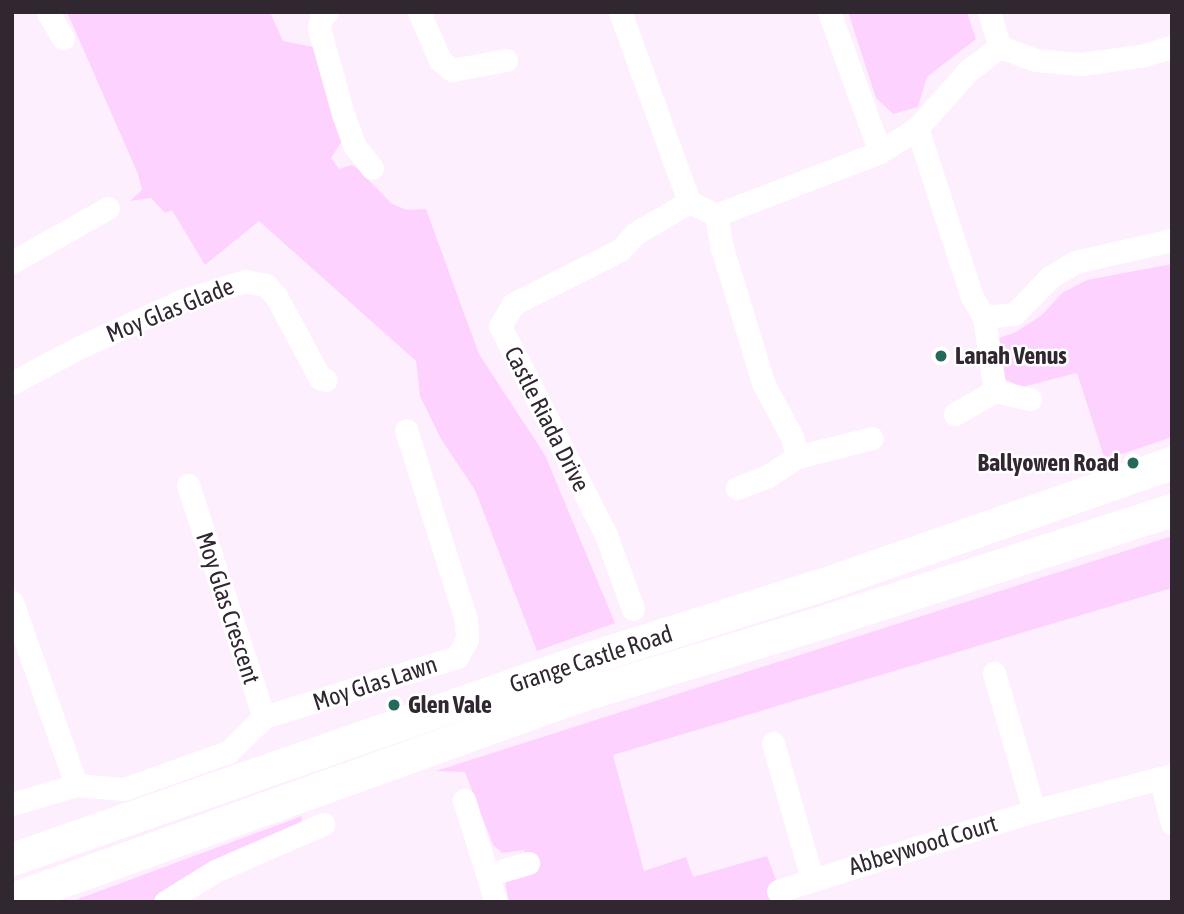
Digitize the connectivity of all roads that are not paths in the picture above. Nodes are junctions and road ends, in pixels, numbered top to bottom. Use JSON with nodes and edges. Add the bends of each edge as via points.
{"nodes":[{"id":1,"x":48,"y":12,"type":"edge"},
{"id":2,"x":327,"y":12,"type":"edge"},
{"id":3,"x":419,"y":12,"type":"edge"},
{"id":4,"x":620,"y":12,"type":"edge"},
{"id":5,"x":829,"y":12,"type":"edge"},
{"id":6,"x":989,"y":12,"type":"edge"},
{"id":7,"x":63,"y":38,"type":"dead end"},
{"id":8,"x":1000,"y":47,"type":"junction"},
{"id":9,"x":1172,"y":47,"type":"edge"},
{"id":10,"x":506,"y":60,"type":"dead end"},
{"id":11,"x":917,"y":128,"type":"junction"},
{"id":12,"x":880,"y":152,"type":"junction"},
{"id":13,"x":372,"y":169,"type":"dead end"},
{"id":14,"x":689,"y":202,"type":"junction"},
{"id":15,"x":108,"y":208,"type":"dead end"},
{"id":16,"x":716,"y":215,"type":"junction"},
{"id":17,"x":1172,"y":240,"type":"edge"},
{"id":18,"x":12,"y":262,"type":"edge"},
{"id":19,"x":984,"y":317,"type":"junction"},
{"id":20,"x":326,"y":380,"type":"dead end"},
{"id":21,"x":12,"y":383,"type":"edge"},
{"id":22,"x":995,"y":391,"type":"junction"},
{"id":23,"x":1030,"y":399,"type":"dead end"},
{"id":24,"x":955,"y":414,"type":"dead end"},
{"id":25,"x":406,"y":430,"type":"dead end"},
{"id":26,"x":872,"y":438,"type":"dead end"},
{"id":27,"x":797,"y":457,"type":"junction"},
{"id":28,"x":1172,"y":463,"type":"edge"},
{"id":29,"x":737,"y":488,"type":"dead end"},
{"id":30,"x":190,"y":492,"type":"dead end"},
{"id":31,"x":1172,"y":510,"type":"edge"},
{"id":32,"x":12,"y":601,"type":"edge"},
{"id":33,"x":633,"y":609,"type":"dead end"},
{"id":34,"x":994,"y":673,"type":"dead end"},
{"id":35,"x":264,"y":717,"type":"junction"},
{"id":36,"x":773,"y":743,"type":"dead end"},
{"id":37,"x":1166,"y":776,"type":"edge"},
{"id":38,"x":76,"y":785,"type":"junction"},
{"id":39,"x":464,"y":800,"type":"dead end"},
{"id":40,"x":12,"y":804,"type":"edge"},
{"id":41,"x":1034,"y":811,"type":"junction"},
{"id":42,"x":1172,"y":823,"type":"edge"},
{"id":43,"x":323,"y":824,"type":"dead end"},
{"id":44,"x":12,"y":859,"type":"edge"},
{"id":45,"x":528,"y":863,"type":"dead end"},
{"id":46,"x":488,"y":875,"type":"junction"},
{"id":47,"x":812,"y":879,"type":"junction"},
{"id":48,"x":778,"y":891,"type":"dead end"},
{"id":49,"x":12,"y":899,"type":"edge"},
{"id":50,"x":164,"y":902,"type":"edge"},
{"id":51,"x":496,"y":902,"type":"edge"}],
"edges":[{"from":1,"to":7,"type":"street"},
{"from":2,"to":13,"type":"street","via":[[319,28],[349,147]]},
{"from":3,"to":10,"type":"street","via":[[440,60],[452,70]]},
{"from":4,"to":14,"type":"street"},
{"from":5,"to":12,"type":"street"},
{"from":6,"to":8,"type":"street"},
{"from":8,"to":9,"type":"street","via":[[1035,60],[1081,64]]},
{"from":8,"to":11,"type":"street","via":[[969,70]]},
{"from":11,"to":12,"type":"street"},
{"from":11,"to":19,"type":"street","via":[[972,298]]},
{"from":12,"to":16,"type":"street"},
{"from":14,"to":16,"type":"street"},
{"from":14,"to":33,"type":"street","name":"Castle Riada Drive","via":[[636,233],[620,250],[513,304],[500,327],[606,535]]},
{"from":15,"to":18,"type":"street"},
{"from":16,"to":27,"type":"street","via":[[764,385],[792,437]]},
{"from":17,"to":19,"type":"street","via":[[1075,262],[1050,277],[1014,314]]},
{"from":19,"to":22,"type":"street"},
{"from":20,"to":21,"type":"street","name":"Moy Glas Glade","via":[[320,378],[266,285],[245,281],[181,301]]},
{"from":22,"to":23,"type":"street"},
{"from":22,"to":24,"type":"street"},
{"from":25,"to":35,"type":"street","name":"Moy Glas Lawn","via":[[466,620],[467,639],[457,657]]},
{"from":26,"to":27,"type":"street"},
{"from":27,"to":29,"type":"street","via":[[768,476]]},
{"from":28,"to":44,"type":"main road","name":"Grange Castle Road","via":[[818,586],[589,658]]},
{"from":30,"to":35,"type":"street","name":"Moy Glas Crescent"},
{"from":31,"to":49,"type":"main road","name":"Grange Castle Road","via":[[578,696]]},
{"from":32,"to":38,"type":"street"},
{"from":34,"to":41,"type":"street"},
{"from":35,"to":38,"type":"street","name":"Moy Glas Lawn","via":[[228,752],[124,789]]},
{"from":36,"to":47,"type":"street"},
{"from":37,"to":41,"type":"street","name":"Abbeywood Court"},
{"from":37,"to":42,"type":"street","name":"Abbeywood Court"},
{"from":38,"to":40,"type":"street"},
{"from":39,"to":46,"type":"street"},
{"from":41,"to":47,"type":"street","name":"Abbeywood Court"},
{"from":43,"to":50,"type":"street","via":[[215,871]]},
{"from":45,"to":46,"type":"street"},
{"from":46,"to":51,"type":"street"},
{"from":47,"to":48,"type":"street","name":"Abbeywood Court"}]}
